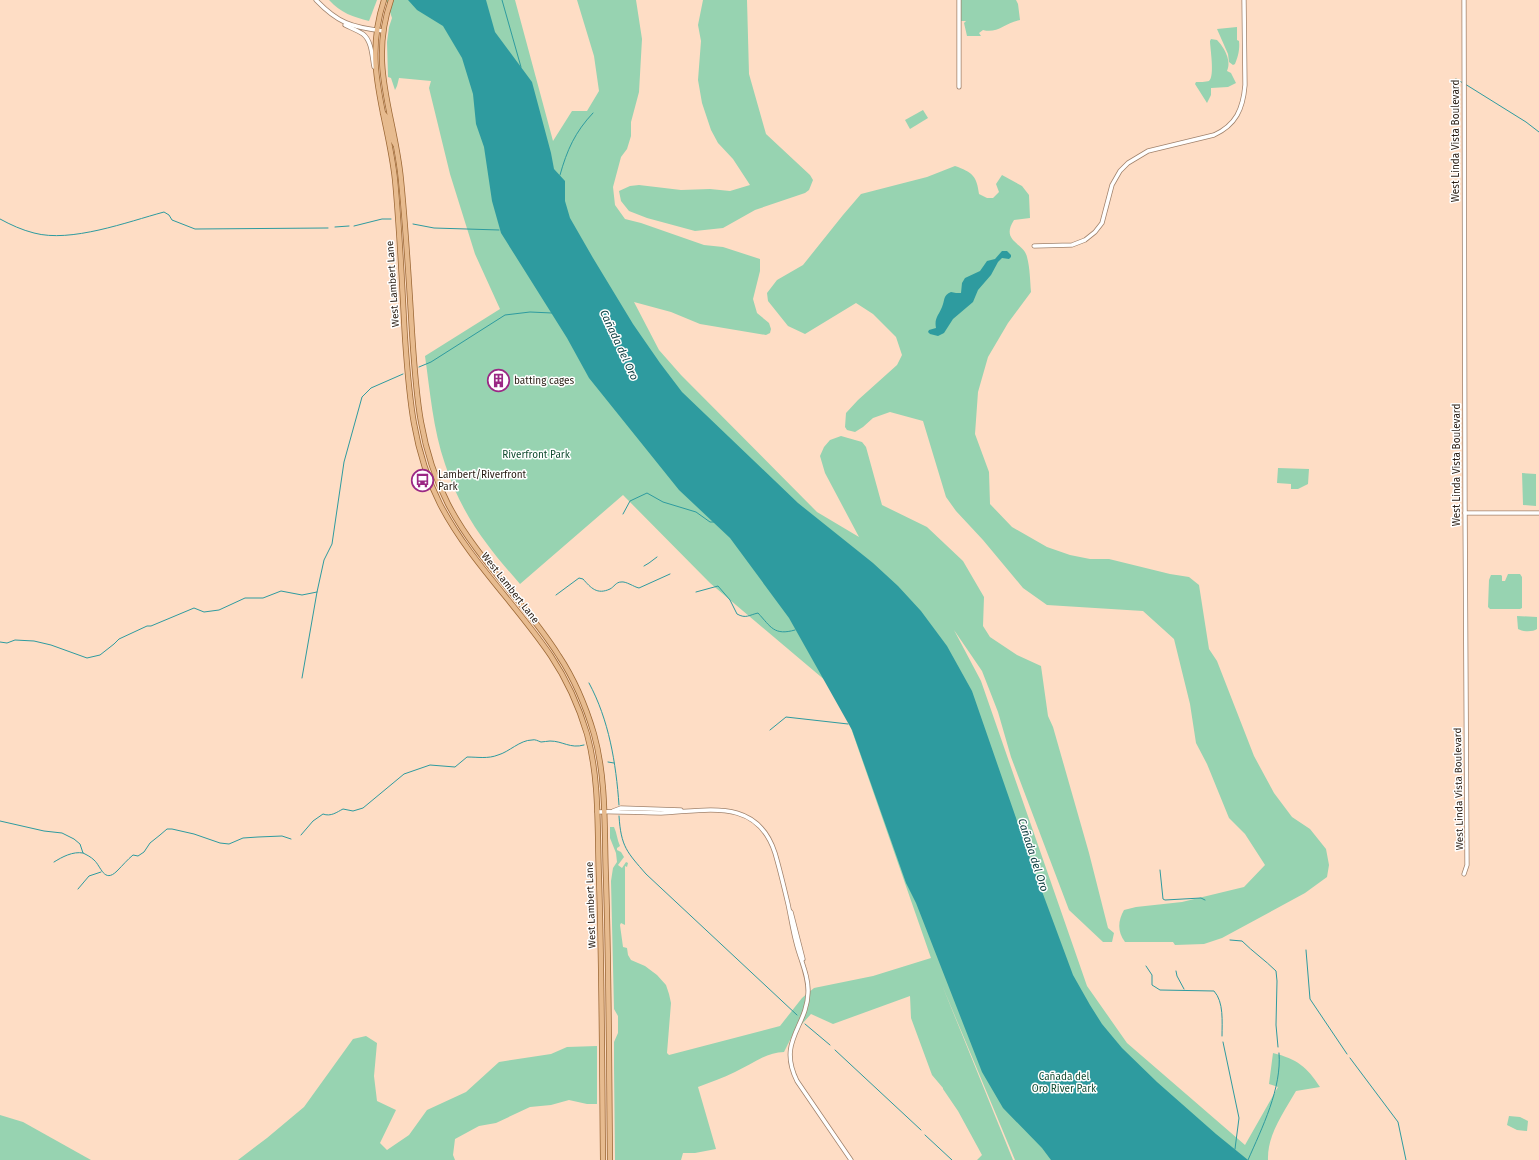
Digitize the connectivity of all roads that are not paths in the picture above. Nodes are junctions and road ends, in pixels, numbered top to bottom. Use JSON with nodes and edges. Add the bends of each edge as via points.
{"nodes":[{"id":1,"x":316,"y":0,"type":"edge"},
{"id":2,"x":384,"y":0,"type":"edge"},
{"id":3,"x":391,"y":0,"type":"edge"},
{"id":4,"x":959,"y":0,"type":"edge"},
{"id":5,"x":1244,"y":0,"type":"edge"},
{"id":6,"x":1464,"y":0,"type":"edge"},
{"id":7,"x":340,"y":20,"type":"junction"},
{"id":8,"x":383,"y":29,"type":"junction"},
{"id":9,"x":376,"y":30,"type":"junction"},
{"id":10,"x":375,"y":70,"type":"junction"},
{"id":11,"x":959,"y":87,"type":"dead end"},
{"id":12,"x":382,"y":112,"type":"junction"},
{"id":13,"x":396,"y":145,"type":"junction"},
{"id":14,"x":1034,"y":246,"type":"dead end"},
{"id":15,"x":1465,"y":513,"type":"junction"},
{"id":16,"x":1539,"y":513,"type":"edge"},
{"id":17,"x":604,"y":811,"type":"junction"},
{"id":18,"x":597,"y":812,"type":"junction"},
{"id":19,"x":1464,"y":874,"type":"dead end"},
{"id":20,"x":603,"y":1160,"type":"edge"},
{"id":21,"x":610,"y":1160,"type":"edge"},
{"id":22,"x":851,"y":1160,"type":"edge"}],
"edges":[{"from":1,"to":7,"type":"street"},
{"from":2,"to":9,"type":"main road","name":"West Lambert Lane"},
{"from":3,"to":8,"type":"main road","name":"West Lambert Lane"},
{"from":4,"to":11,"type":"street"},
{"from":5,"to":14,"type":"street","via":[[1244,99],[1241,109],[1230,125],[1214,136],[1148,151],[1128,163],[1112,184],[1102,223],[1085,240],[1068,245]]},
{"from":6,"to":15,"type":"street","name":"West Linda Vista Boulevard"},
{"from":7,"to":9,"type":"street","via":[[356,27]]},
{"from":7,"to":10,"type":"street","via":[[366,38]]},
{"from":8,"to":9,"type":"street"},
{"from":8,"to":13,"type":"main road","name":"West Lambert Lane","via":[[382,69]]},
{"from":9,"to":10,"type":"main road","name":"West Lambert Lane"},
{"from":10,"to":12,"type":"main road","name":"West Lambert Lane"},
{"from":12,"to":13,"type":"main road","via":[[386,114],[392,140]]},
{"from":12,"to":18,"type":"main road","name":"West Lambert Lane","via":[[394,178],[410,403],[420,454],[435,493],[458,534],[551,656],[569,688],[582,718],[589,745]]},
{"from":13,"to":17,"type":"main road","name":"West Lambert Lane","via":[[402,192],[417,399],[429,457],[441,490],[463,530],[552,646],[576,685],[596,743]]},
{"from":15,"to":16,"type":"street"},
{"from":15,"to":19,"type":"street","name":"West Linda Vista Boulevard","via":[[1468,865]]},
{"from":17,"to":18,"type":"street"},
{"from":17,"to":21,"type":"main road","name":"West Lambert Lane","via":[[609,959]]},
{"from":17,"to":22,"type":"street","via":[[649,813],[722,810],[746,815],[765,831],[772,844],[795,924],[808,989],[808,1002],[791,1045],[792,1070],[796,1081]]},
{"from":18,"to":20,"type":"main road","name":"West Lambert Lane","via":[[602,961]]}]}
